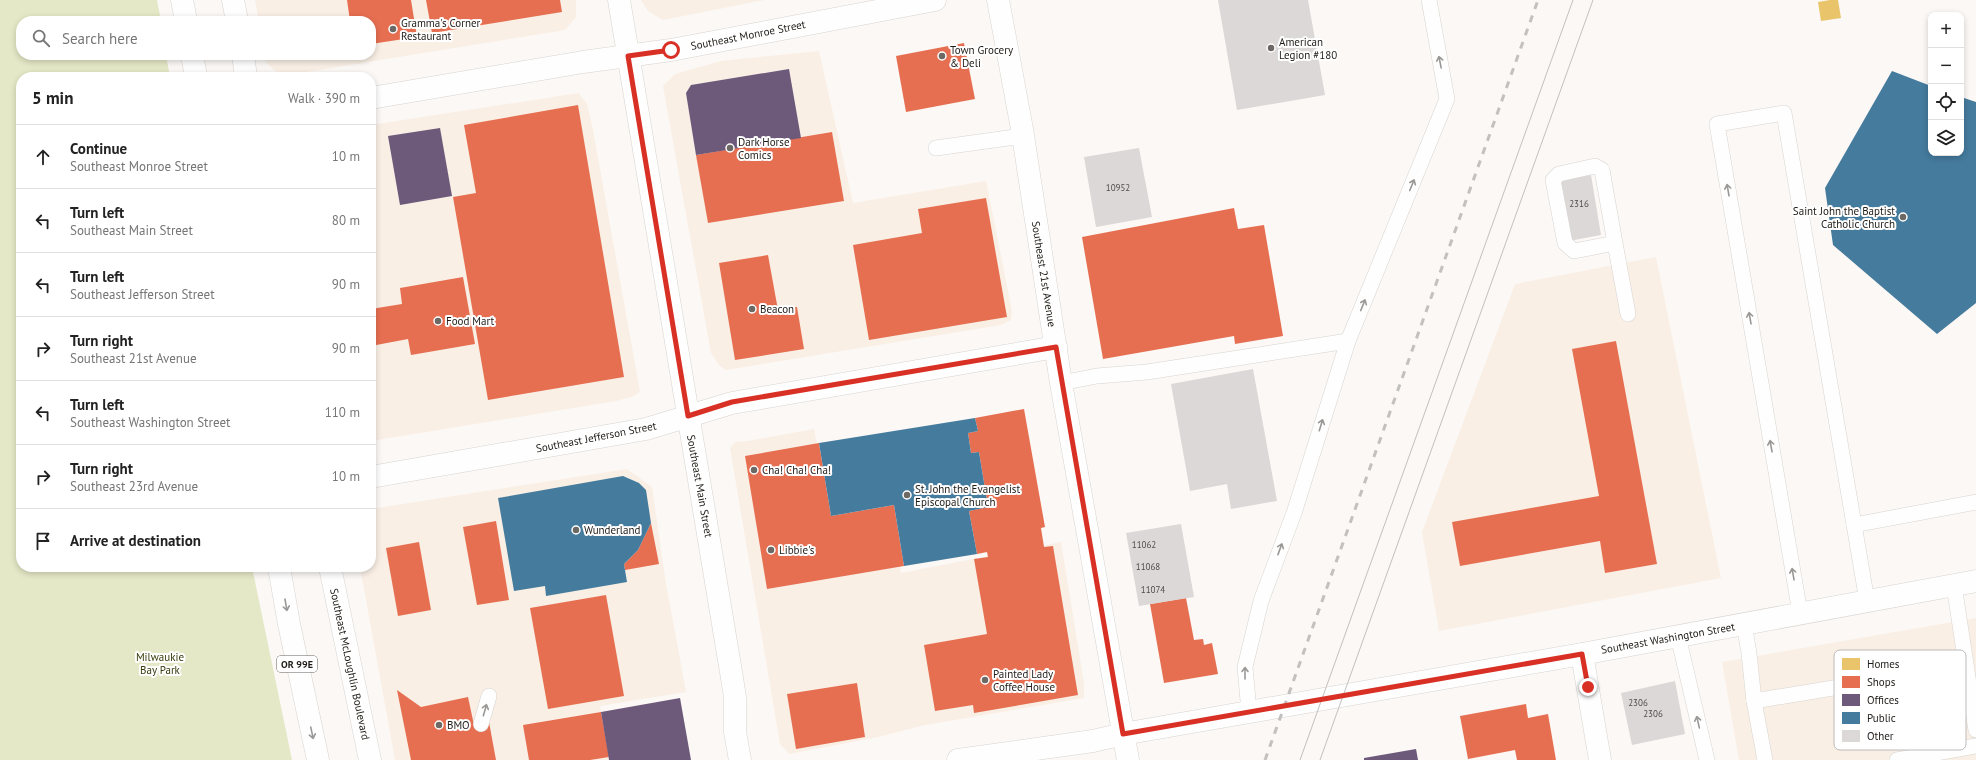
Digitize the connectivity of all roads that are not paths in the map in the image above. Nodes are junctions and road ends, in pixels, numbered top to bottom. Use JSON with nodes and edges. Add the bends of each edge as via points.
{"nodes":[{"id":1,"x":182,"y":0,"type":"edge"},
{"id":2,"x":233,"y":0,"type":"edge"},
{"id":3,"x":619,"y":0,"type":"edge"},
{"id":4,"x":935,"y":0,"type":"edge"},
{"id":5,"x":998,"y":0,"type":"edge"},
{"id":6,"x":1429,"y":0,"type":"edge"},
{"id":7,"x":185,"y":16,"type":"edge"},
{"id":8,"x":236,"y":16,"type":"edge"},
{"id":9,"x":628,"y":56,"type":"junction"},
{"id":10,"x":193,"y":60,"type":"edge"},
{"id":11,"x":244,"y":60,"type":"edge"},
{"id":12,"x":195,"y":72,"type":"edge"},
{"id":13,"x":245,"y":72,"type":"edge"},
{"id":14,"x":376,"y":97,"type":"edge"},
{"id":15,"x":1023,"y":136,"type":"junction"},
{"id":16,"x":936,"y":148,"type":"dead end"},
{"id":17,"x":1615,"y":243,"type":"junction"},
{"id":18,"x":1628,"y":314,"type":"dead end"},
{"id":19,"x":1348,"y":341,"type":"junction"},
{"id":20,"x":1056,"y":347,"type":"junction"},
{"id":21,"x":1061,"y":383,"type":"junction"},
{"id":22,"x":688,"y":416,"type":"junction"},
{"id":23,"x":376,"y":476,"type":"edge"},
{"id":24,"x":1976,"y":502,"type":"edge"},
{"id":25,"x":1854,"y":525,"type":"junction"},
{"id":26,"x":280,"y":572,"type":"edge"},
{"id":27,"x":331,"y":572,"type":"edge"},
{"id":28,"x":1976,"y":581,"type":"edge"},
{"id":29,"x":1954,"y":585,"type":"junction"},
{"id":30,"x":1866,"y":601,"type":"junction"},
{"id":31,"x":1800,"y":613,"type":"junction"},
{"id":32,"x":1744,"y":624,"type":"junction"},
{"id":33,"x":1678,"y":636,"type":"junction"},
{"id":34,"x":1964,"y":650,"type":"edge"},
{"id":35,"x":1582,"y":654,"type":"junction"},
{"id":36,"x":1966,"y":666,"type":"edge"},
{"id":37,"x":1834,"y":688,"type":"edge"},
{"id":38,"x":489,"y":696,"type":"dead end"},
{"id":39,"x":1754,"y":701,"type":"junction"},
{"id":40,"x":1249,"y":712,"type":"junction"},
{"id":41,"x":481,"y":724,"type":"dead end"},
{"id":42,"x":1976,"y":730,"type":"edge"},
{"id":43,"x":1123,"y":734,"type":"junction"},
{"id":44,"x":1976,"y":746,"type":"edge"},
{"id":45,"x":1966,"y":748,"type":"edge"},
{"id":46,"x":1953,"y":750,"type":"edge"},
{"id":47,"x":318,"y":760,"type":"edge"},
{"id":48,"x":370,"y":760,"type":"edge"},
{"id":49,"x":740,"y":760,"type":"edge"},
{"id":50,"x":958,"y":760,"type":"edge"},
{"id":51,"x":1128,"y":760,"type":"edge"},
{"id":52,"x":1600,"y":760,"type":"edge"},
{"id":53,"x":1707,"y":760,"type":"edge"},
{"id":54,"x":1765,"y":760,"type":"edge"},
{"id":55,"x":1897,"y":760,"type":"edge"}],
"edges":[{"from":1,"to":7,"type":"street"},
{"from":2,"to":8,"type":"street"},
{"from":3,"to":9,"type":"street","name":"Southeast Main Street"},
{"from":4,"to":9,"type":"street","name":"Southeast Monroe Street"},
{"from":5,"to":15,"type":"street","name":"Southeast 21st Avenue"},
{"from":19,"to":6,"type":"lane","one_way":true,"via":[[1447,99]]},
{"from":9,"to":14,"type":"street","name":"Southeast Monroe Street"},
{"from":9,"to":22,"type":"street","name":"Southeast Main Street"},
{"from":10,"to":12,"type":"street"},
{"from":11,"to":13,"type":"street"},
{"from":15,"to":16,"type":"lane"},
{"from":15,"to":20,"type":"street","name":"Southeast 21st Avenue"},
{"from":17,"to":17,"type":"lane","via":[[1574,251],[1565,243],[1553,180],[1559,174],[1595,166],[1602,170]]},
{"from":17,"to":18,"type":"lane"},
{"from":19,"to":21,"type":"lane"},
{"from":40,"to":19,"type":"lane","one_way":true,"via":[[1245,667],[1261,601],[1294,513]]},
{"from":20,"to":21,"type":"street","name":"Southeast 21st Avenue"},
{"from":20,"to":22,"type":"street","name":"Southeast Jefferson Street","via":[[732,402]]},
{"from":21,"to":43,"type":"street","name":"Southeast 21st Avenue"},
{"from":22,"to":23,"type":"street","name":"Southeast Jefferson Street","via":[[646,429]]},
{"from":22,"to":49,"type":"street","name":"Southeast Main Street","via":[[732,672],[735,732]]},
{"from":24,"to":25,"type":"lane"},
{"from":25,"to":30,"type":"lane"},
{"from":31,"to":25,"type":"lane","one_way":true,"via":[[1717,124],[1784,113]]},
{"from":26,"to":47,"type":"street","number":"OR 99E","one_way":true},
{"from":27,"to":48,"type":"street","name":"Southeast McLoughlin Boulevard"},
{"from":28,"to":29,"type":"street","name":"Southeast Washington Street"},
{"from":29,"to":30,"type":"street","name":"Southeast Washington Street"},
{"from":29,"to":34,"type":"lane"},
{"from":30,"to":31,"type":"street","name":"Southeast Washington Street"},
{"from":31,"to":32,"type":"street","name":"Southeast Washington Street"},
{"from":32,"to":33,"type":"street","name":"Southeast Washington Street"},
{"from":32,"to":39,"type":"lane"},
{"from":33,"to":35,"type":"street","name":"Southeast Washington Street"},
{"from":53,"to":33,"type":"lane","one_way":true},
{"from":35,"to":40,"type":"street","name":"Southeast Washington Street"},
{"from":35,"to":52,"type":"street"},
{"from":36,"to":42,"type":"lane"},
{"from":37,"to":39,"type":"lane"},
{"from":41,"to":38,"type":"lane","one_way":true},
{"from":39,"to":54,"type":"lane"},
{"from":40,"to":43,"type":"street","name":"Southeast Washington Street"},
{"from":43,"to":50,"type":"street","name":"Southeast Washington Street","via":[[1093,741]]},
{"from":43,"to":51,"type":"street","name":"Southeast 21st Avenue"},
{"from":44,"to":45,"type":"lane"},
{"from":46,"to":55,"type":"lane"}]}
